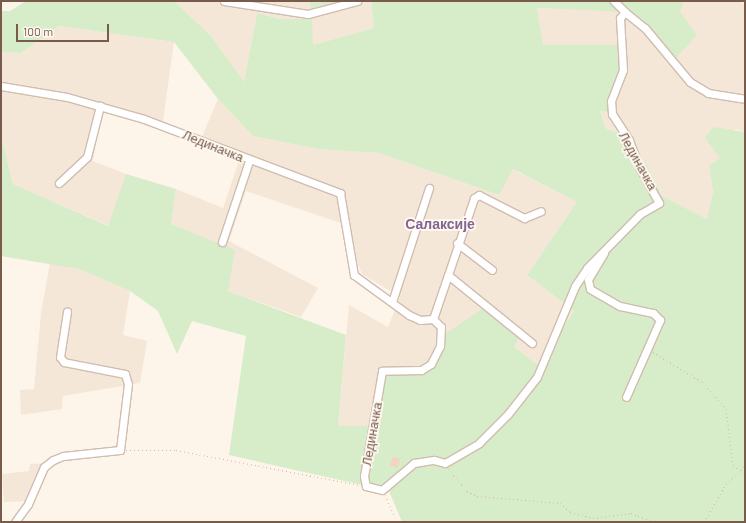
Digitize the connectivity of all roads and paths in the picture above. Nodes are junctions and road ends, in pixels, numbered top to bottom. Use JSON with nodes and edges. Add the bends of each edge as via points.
{"nodes":[{"id":1,"x":224,"y":1,"type":"edge"},
{"id":2,"x":357,"y":1,"type":"edge"},
{"id":3,"x":614,"y":1,"type":"edge"},
{"id":4,"x":625,"y":12,"type":"junction"},
{"id":5,"x":1,"y":86,"type":"edge"},
{"id":6,"x":745,"y":99,"type":"edge"},
{"id":7,"x":100,"y":106,"type":"junction"},
{"id":8,"x":249,"y":161,"type":"junction"},
{"id":9,"x":59,"y":183,"type":"dead end"},
{"id":10,"x":429,"y":188,"type":"dead end"},
{"id":11,"x":542,"y":211,"type":"dead end"},
{"id":12,"x":222,"y":242,"type":"dead end"},
{"id":13,"x":457,"y":243,"type":"junction"},
{"id":14,"x":604,"y":253,"type":"junction"},
{"id":15,"x":492,"y":270,"type":"dead end"},
{"id":16,"x":448,"y":275,"type":"junction"},
{"id":17,"x":392,"y":302,"type":"junction"},
{"id":18,"x":67,"y":312,"type":"dead end"},
{"id":19,"x":433,"y":319,"type":"junction"},
{"id":20,"x":532,"y":342,"type":"dead end"},
{"id":21,"x":645,"y":350,"type":"junction"},
{"id":22,"x":626,"y":397,"type":"dead end"},
{"id":23,"x":120,"y":450,"type":"junction"},
{"id":24,"x":445,"y":464,"type":"junction"},
{"id":25,"x":745,"y":466,"type":"edge"},
{"id":26,"x":738,"y":469,"type":"junction"},
{"id":27,"x":366,"y":486,"type":"junction"},
{"id":28,"x":382,"y":490,"type":"junction"},
{"id":29,"x":15,"y":522,"type":"edge"},
{"id":30,"x":397,"y":522,"type":"edge"},
{"id":31,"x":654,"y":522,"type":"edge"},
{"id":32,"x":704,"y":522,"type":"edge"}],
"edges":[{"from":1,"to":2,"type":"street","via":[[308,14]]},
{"from":3,"to":4,"type":"street"},
{"from":4,"to":6,"type":"street","via":[[645,28],[690,82],[708,93]]},
{"from":4,"to":14,"type":"street","name":"Лединачка","via":[[620,18],[623,70],[611,101],[612,114],[629,140],[640,169],[659,203],[640,214]]},
{"from":5,"to":7,"type":"street","name":"Лединачка","via":[[34,89]]},
{"from":7,"to":8,"type":"street","name":"Лединачка","via":[[144,119]]},
{"from":7,"to":9,"type":"street","via":[[87,157]]},
{"from":8,"to":12,"type":"street"},
{"from":8,"to":17,"type":"street","name":"Лединачка","via":[[340,193],[354,275]]},
{"from":10,"to":17,"type":"street"},
{"from":11,"to":13,"type":"street","via":[[524,218],[479,195],[474,198]]},
{"from":13,"to":15,"type":"street"},
{"from":13,"to":16,"type":"street"},
{"from":14,"to":21,"type":"street","via":[[588,280],[590,289],[620,306],[659,316]]},
{"from":14,"to":24,"type":"street","name":"Лединачка","via":[[594,258],[575,286],[537,377],[508,414],[479,443]]},
{"from":16,"to":19,"type":"street"},
{"from":16,"to":20,"type":"street"},
{"from":17,"to":19,"type":"street","name":"Лединачка","via":[[420,320]]},
{"from":18,"to":23,"type":"street","via":[[60,357],[64,362],[125,374],[128,384]]},
{"from":19,"to":27,"type":"street","name":"Лединачка","via":[[439,323],[441,332],[440,346],[431,364],[421,370],[382,371],[364,476]]},
{"from":21,"to":22,"type":"street"},
{"from":21,"to":26,"type":"path","via":[[657,353],[714,392],[726,409],[733,465]]},
{"from":23,"to":27,"type":"path","via":[[176,450]]},
{"from":23,"to":29,"type":"street","via":[[63,456],[53,460],[44,467],[28,504]]},
{"from":24,"to":28,"type":"street","via":[[434,460],[414,463]]},
{"from":24,"to":31,"type":"path","via":[[460,484],[477,496],[560,503],[570,512],[593,518],[631,513]]},
{"from":25,"to":26,"type":"path"},
{"from":26,"to":32,"type":"path"},
{"from":27,"to":28,"type":"street"},
{"from":28,"to":30,"type":"path"}]}
